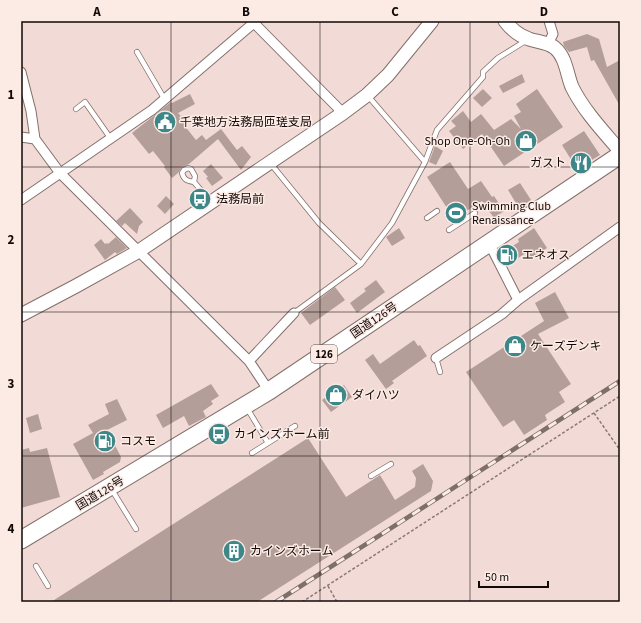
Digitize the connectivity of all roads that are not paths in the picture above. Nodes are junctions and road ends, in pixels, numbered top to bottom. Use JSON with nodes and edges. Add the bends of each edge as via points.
{"nodes":[{"id":1,"x":432,"y":21,"type":"edge"},
{"id":2,"x":505,"y":21,"type":"edge"},
{"id":3,"x":549,"y":21,"type":"edge"},
{"id":4,"x":255,"y":22,"type":"edge"},
{"id":5,"x":528,"y":39,"type":"junction"},
{"id":6,"x":548,"y":44,"type":"junction"},
{"id":7,"x":136,"y":52,"type":"dead end"},
{"id":8,"x":21,"y":72,"type":"edge"},
{"id":9,"x":367,"y":94,"type":"junction"},
{"id":10,"x":164,"y":100,"type":"junction"},
{"id":11,"x":76,"y":108,"type":"dead end"},
{"id":12,"x":342,"y":113,"type":"junction"},
{"id":13,"x":21,"y":137,"type":"edge"},
{"id":14,"x":35,"y":139,"type":"junction"},
{"id":15,"x":111,"y":139,"type":"junction"},
{"id":16,"x":620,"y":151,"type":"edge"},
{"id":17,"x":620,"y":155,"type":"edge"},
{"id":18,"x":425,"y":162,"type":"junction"},
{"id":19,"x":270,"y":163,"type":"junction"},
{"id":20,"x":60,"y":173,"type":"junction"},
{"id":21,"x":194,"y":182,"type":"dead end"},
{"id":22,"x":21,"y":200,"type":"edge"},
{"id":23,"x":211,"y":202,"type":"junction"},
{"id":24,"x":437,"y":211,"type":"dead end"},
{"id":25,"x":474,"y":213,"type":"dead end"},
{"id":26,"x":427,"y":218,"type":"dead end"},
{"id":27,"x":620,"y":227,"type":"edge"},
{"id":28,"x":449,"y":230,"type":"dead end"},
{"id":29,"x":475,"y":249,"type":"junction"},
{"id":30,"x":139,"y":250,"type":"junction"},
{"id":31,"x":361,"y":264,"type":"junction"},
{"id":32,"x":518,"y":300,"type":"junction"},
{"id":33,"x":294,"y":313,"type":"joint"},
{"id":34,"x":21,"y":315,"type":"edge"},
{"id":35,"x":436,"y":358,"type":"joint"},
{"id":36,"x":249,"y":361,"type":"junction"},
{"id":37,"x":440,"y":372,"type":"dead end"},
{"id":38,"x":269,"y":391,"type":"junction"},
{"id":39,"x":246,"y":405,"type":"junction"},
{"id":40,"x":295,"y":426,"type":"dead end"},
{"id":41,"x":268,"y":443,"type":"junction"},
{"id":42,"x":252,"y":453,"type":"dead end"},
{"id":43,"x":391,"y":464,"type":"dead end"},
{"id":44,"x":371,"y":476,"type":"dead end"},
{"id":45,"x":110,"y":486,"type":"junction"},
{"id":46,"x":136,"y":529,"type":"dead end"},
{"id":47,"x":21,"y":540,"type":"edge"},
{"id":48,"x":36,"y":566,"type":"dead end"},
{"id":49,"x":48,"y":586,"type":"dead end"}],
"edges":[{"from":1,"to":9,"type":"street","via":[[388,75]]},
{"from":2,"to":5,"type":"street"},
{"from":3,"to":6,"type":"street","via":[[553,34]]},
{"from":4,"to":10,"type":"street"},
{"from":4,"to":12,"type":"street"},
{"from":5,"to":6,"type":"street"},
{"from":5,"to":18,"type":"lane","via":[[498,58],[483,72],[483,77],[437,130]]},
{"from":6,"to":16,"type":"street","via":[[556,48],[561,56],[572,87],[592,118]]},
{"from":7,"to":10,"type":"lane"},
{"from":8,"to":14,"type":"street"},
{"from":9,"to":12,"type":"street"},
{"from":9,"to":18,"type":"lane"},
{"from":10,"to":15,"type":"street"},
{"from":11,"to":15,"type":"lane","via":[[85,102]]},
{"from":12,"to":19,"type":"street"},
{"from":13,"to":14,"type":"street"},
{"from":14,"to":20,"type":"street"},
{"from":15,"to":20,"type":"street"},
{"from":17,"to":29,"type":"highway","name":"国道126号","number":"126"},
{"from":18,"to":31,"type":"lane","via":[[392,223]]},
{"from":19,"to":23,"type":"street"},
{"from":19,"to":31,"type":"lane","via":[[319,223]]},
{"from":20,"to":22,"type":"street"},
{"from":20,"to":30,"type":"street"},
{"from":21,"to":23,"type":"lane"},
{"from":23,"to":30,"type":"street"},
{"from":24,"to":26,"type":"lane"},
{"from":25,"to":28,"type":"lane"},
{"from":27,"to":32,"type":"street"},
{"from":29,"to":32,"type":"street"},
{"from":29,"to":38,"type":"highway","name":"国道126号","number":"126"},
{"from":30,"to":34,"type":"street"},
{"from":30,"to":36,"type":"street"},
{"from":31,"to":33,"type":"lane"},
{"from":32,"to":35,"type":"street","via":[[502,314]]},
{"from":33,"to":36,"type":"street"},
{"from":35,"to":37,"type":"lane"},
{"from":36,"to":38,"type":"street"},
{"from":38,"to":39,"type":"highway","name":"国道126号","number":"126"},
{"from":39,"to":41,"type":"lane"},
{"from":39,"to":45,"type":"highway","name":"国道126号","number":"126"},
{"from":40,"to":41,"type":"lane"},
{"from":41,"to":42,"type":"lane"},
{"from":43,"to":44,"type":"lane"},
{"from":45,"to":46,"type":"lane"},
{"from":45,"to":47,"type":"highway","name":"国道126号","number":"126"},
{"from":48,"to":49,"type":"lane"}]}
